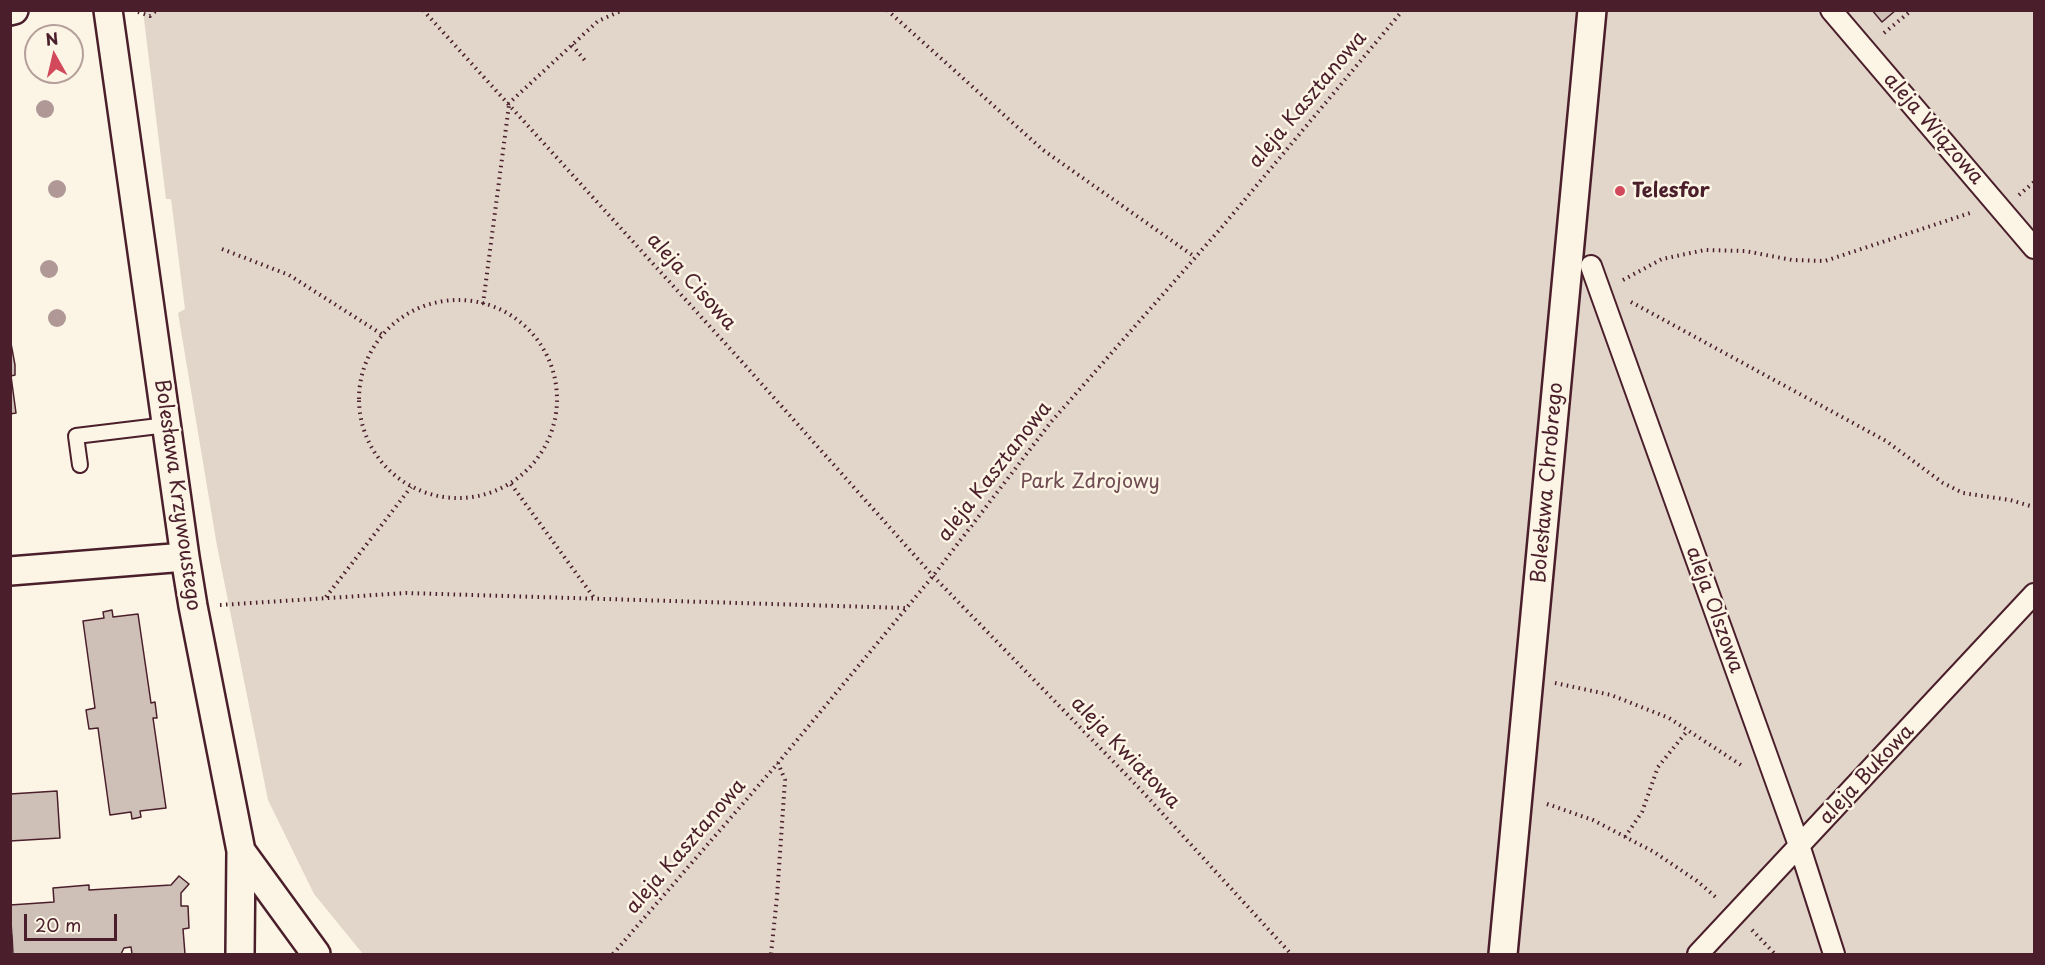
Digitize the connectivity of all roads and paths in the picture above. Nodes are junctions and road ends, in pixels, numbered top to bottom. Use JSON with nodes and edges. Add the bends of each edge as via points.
{"nodes":[{"id":1,"x":108,"y":10,"type":"edge"},
{"id":2,"x":132,"y":10,"type":"edge"},
{"id":3,"x":157,"y":10,"type":"edge"},
{"id":4,"x":423,"y":10,"type":"edge"},
{"id":5,"x":623,"y":10,"type":"edge"},
{"id":6,"x":887,"y":10,"type":"edge"},
{"id":7,"x":1403,"y":10,"type":"edge"},
{"id":8,"x":1592,"y":10,"type":"edge"},
{"id":9,"x":1831,"y":10,"type":"edge"},
{"id":10,"x":1912,"y":10,"type":"edge"},
{"id":11,"x":572,"y":45,"type":"junction"},
{"id":12,"x":1864,"y":49,"type":"junction"},
{"id":13,"x":587,"y":63,"type":"dead end"},
{"id":14,"x":508,"y":104,"type":"junction"},
{"id":15,"x":2034,"y":182,"type":"edge"},
{"id":16,"x":1998,"y":205,"type":"junction"},
{"id":17,"x":2034,"y":248,"type":"edge"},
{"id":18,"x":222,"y":249,"type":"dead end"},
{"id":19,"x":1195,"y":258,"type":"junction"},
{"id":20,"x":1591,"y":266,"type":"dead end"},
{"id":21,"x":1603,"y":290,"type":"junction"},
{"id":22,"x":483,"y":304,"type":"junction"},
{"id":23,"x":382,"y":335,"type":"junction"},
{"id":24,"x":167,"y":425,"type":"junction"},
{"id":25,"x":80,"y":465,"type":"dead end"},
{"id":26,"x":511,"y":484,"type":"junction"},
{"id":27,"x":411,"y":488,"type":"junction"},
{"id":28,"x":2034,"y":507,"type":"edge"},
{"id":29,"x":185,"y":557,"type":"junction"},
{"id":30,"x":10,"y":571,"type":"edge"},
{"id":31,"x":933,"y":576,"type":"junction"},
{"id":32,"x":2034,"y":594,"type":"edge"},
{"id":33,"x":326,"y":598,"type":"junction"},
{"id":34,"x":596,"y":599,"type":"junction"},
{"id":35,"x":193,"y":606,"type":"junction"},
{"id":36,"x":906,"y":608,"type":"junction"},
{"id":37,"x":1552,"y":682,"type":"dead end"},
{"id":38,"x":1688,"y":730,"type":"junction"},
{"id":39,"x":778,"y":763,"type":"junction"},
{"id":40,"x":1779,"y":792,"type":"junction"},
{"id":41,"x":1540,"y":802,"type":"dead end"},
{"id":42,"x":1625,"y":837,"type":"junction"},
{"id":43,"x":1800,"y":848,"type":"junction"},
{"id":44,"x":241,"y":850,"type":"junction"},
{"id":45,"x":1736,"y":914,"type":"junction"},
{"id":46,"x":240,"y":954,"type":"edge"},
{"id":47,"x":316,"y":954,"type":"edge"},
{"id":48,"x":613,"y":954,"type":"edge"},
{"id":49,"x":771,"y":954,"type":"edge"},
{"id":50,"x":1291,"y":954,"type":"edge"},
{"id":51,"x":1503,"y":954,"type":"edge"},
{"id":52,"x":1698,"y":954,"type":"edge"},
{"id":53,"x":1775,"y":954,"type":"edge"},
{"id":54,"x":1834,"y":954,"type":"edge"}],
"edges":[{"from":1,"to":24,"type":"street","name":"Bolesława Krzywoustego"},
{"from":2,"to":3,"type":"path","via":[[150,16]]},
{"from":4,"to":14,"type":"path","name":"aleja Cisowa"},
{"from":5,"to":11,"type":"path","via":[[598,21]]},
{"from":6,"to":19,"type":"path","via":[[1043,150]]},
{"from":7,"to":19,"type":"path","name":"aleja Kasztanowa"},
{"from":8,"to":51,"type":"street","name":"Bolesława Chrobrego"},
{"from":9,"to":12,"type":"street","name":"aleja Wiązowa"},
{"from":10,"to":12,"type":"path"},
{"from":11,"to":13,"type":"path"},
{"from":11,"to":14,"type":"path"},
{"from":12,"to":16,"type":"street","name":"aleja Wiązowa"},
{"from":14,"to":22,"type":"path"},
{"from":14,"to":31,"type":"path","name":"aleja Cisowa"},
{"from":15,"to":16,"type":"path"},
{"from":16,"to":17,"type":"street","name":"aleja Wiązowa"},
{"from":16,"to":21,"type":"path","via":[[1825,261],[1705,250],[1662,259]]},
{"from":18,"to":23,"type":"path","via":[[289,275]]},
{"from":19,"to":31,"type":"path","name":"aleja Kasztanowa","via":[[1051,422]]},
{"from":20,"to":21,"type":"street","name":"aleja Olszowa"},
{"from":21,"to":28,"type":"path","via":[[1886,441],[1943,483],[1963,493]]},
{"from":21,"to":40,"type":"street","name":"aleja Olszowa"},
{"from":22,"to":23,"type":"path","via":[[469,300],[434,302],[403,316]]},
{"from":22,"to":26,"type":"path","via":[[503,309],[522,322],[545,348],[557,381],[557,416],[546,448]]},
{"from":23,"to":27,"type":"path","via":[[362,371],[358,406],[365,437],[384,466]]},
{"from":24,"to":25,"type":"lane","via":[[76,436]]},
{"from":24,"to":29,"type":"street","name":"Bolesława Krzywoustego"},
{"from":26,"to":27,"type":"path","via":[[479,497],[444,498]]},
{"from":26,"to":34,"type":"path"},
{"from":27,"to":33,"type":"path"},
{"from":29,"to":30,"type":"street"},
{"from":29,"to":35,"type":"street","name":"Bolesława Krzywoustego"},
{"from":31,"to":36,"type":"path","name":"aleja Kasztanowa"},
{"from":31,"to":50,"type":"path","name":"aleja Kwiatowa","via":[[1141,790]]},
{"from":32,"to":43,"type":"street","name":"aleja Bukowa"},
{"from":33,"to":34,"type":"path","via":[[406,593]]},
{"from":33,"to":35,"type":"path"},
{"from":34,"to":36,"type":"path"},
{"from":35,"to":44,"type":"street","name":"Bolesława Krzywoustego"},
{"from":36,"to":39,"type":"path","name":"aleja Kasztanowa"},
{"from":37,"to":38,"type":"path","via":[[1611,695],[1669,718]]},
{"from":38,"to":40,"type":"path"},
{"from":38,"to":42,"type":"path","via":[[1658,767],[1642,812]]},
{"from":39,"to":48,"type":"path","name":"aleja Kasztanowa"},
{"from":39,"to":49,"type":"path","via":[[785,780]]},
{"from":40,"to":43,"type":"street","name":"aleja Olszowa"},
{"from":41,"to":42,"type":"path","via":[[1593,820]]},
{"from":42,"to":45,"type":"path","via":[[1697,881]]},
{"from":43,"to":45,"type":"street","name":"aleja Bukowa"},
{"from":43,"to":54,"type":"street","name":"aleja Olszowa"},
{"from":44,"to":46,"type":"street"},
{"from":44,"to":47,"type":"street","name":"Bolesława Krzywoustego"},
{"from":45,"to":52,"type":"street","name":"aleja Bukowa"},
{"from":45,"to":53,"type":"path"}]}
